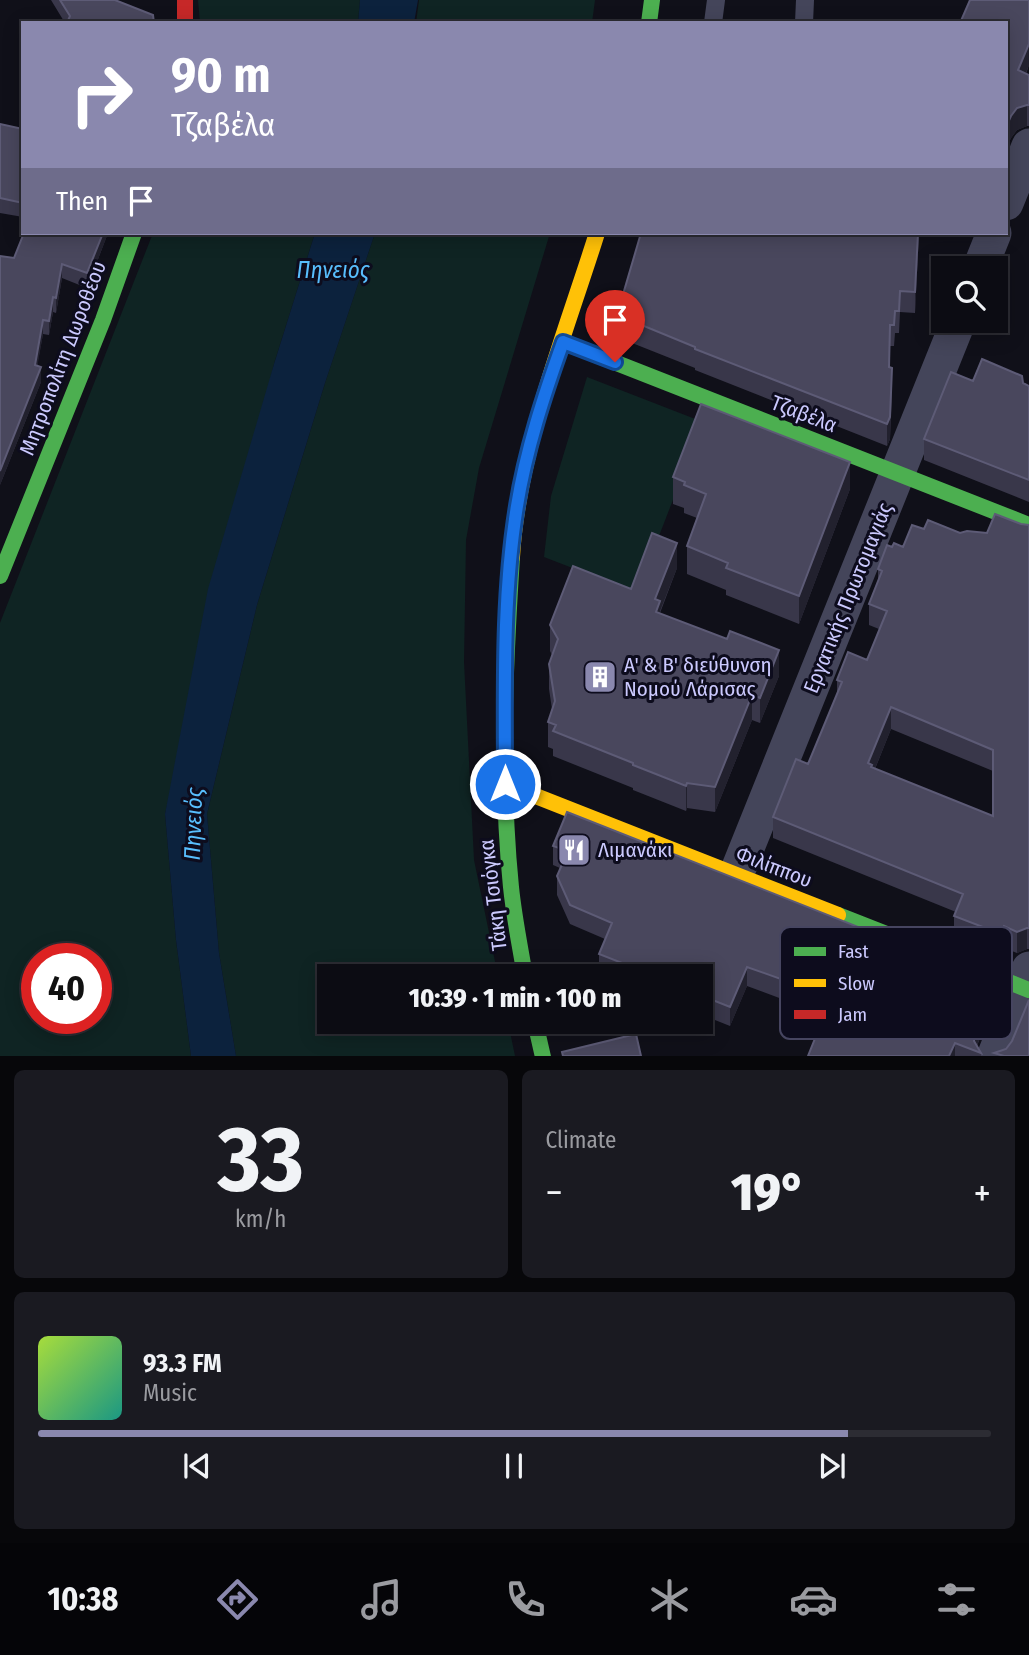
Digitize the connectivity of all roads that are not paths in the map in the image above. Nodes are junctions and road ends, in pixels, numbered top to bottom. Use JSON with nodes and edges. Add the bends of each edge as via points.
{"nodes":[{"id":1,"x":185,"y":0,"type":"edge"},
{"id":2,"x":652,"y":0,"type":"edge"},
{"id":3,"x":716,"y":0,"type":"edge"},
{"id":4,"x":806,"y":0,"type":"edge"},
{"id":5,"x":185,"y":21,"type":"edge"},
{"id":6,"x":649,"y":21,"type":"edge"},
{"id":7,"x":713,"y":21,"type":"edge"},
{"id":8,"x":804,"y":21,"type":"edge"},
{"id":9,"x":1029,"y":146,"type":"edge"},
{"id":10,"x":1013,"y":198,"type":"edge"},
{"id":11,"x":133,"y":235,"type":"edge"},
{"id":12,"x":596,"y":235,"type":"edge"},
{"id":13,"x":993,"y":235,"type":"edge"},
{"id":14,"x":985,"y":256,"type":"edge"},
{"id":15,"x":954,"y":333,"type":"edge"},
{"id":16,"x":563,"y":342,"type":"junction"},
{"id":17,"x":898,"y":473,"type":"junction"},
{"id":18,"x":1029,"y":525,"type":"edge"},
{"id":19,"x":0,"y":576,"type":"edge"},
{"id":20,"x":505,"y":784,"type":"junction"},
{"id":21,"x":736,"y":875,"type":"junction"},
{"id":22,"x":877,"y":927,"type":"edge"},
{"id":23,"x":523,"y":964,"type":"edge"},
{"id":24,"x":1027,"y":982,"type":"edge"},
{"id":25,"x":1012,"y":1016,"type":"edge"},
{"id":26,"x":538,"y":1034,"type":"edge"},
{"id":27,"x":1002,"y":1039,"type":"edge"},
{"id":28,"x":543,"y":1056,"type":"edge"},
{"id":29,"x":994,"y":1056,"type":"edge"}],
"edges":[{"from":1,"to":5,"type":"street"},
{"from":2,"to":6,"type":"street"},
{"from":3,"to":7,"type":"lane"},
{"from":4,"to":8,"type":"lane"},
{"from":9,"to":10,"type":"street"},
{"from":11,"to":19,"type":"street","name":"Μητροπολίτη Δωροθέου"},
{"from":12,"to":16,"type":"street","name":"Τάκη Τσιόγκα"},
{"from":13,"to":14,"type":"street"},
{"from":15,"to":17,"type":"street","name":"Εργατικής Πρωτομαγιάς"},
{"from":16,"to":17,"type":"street","name":"Τζαβέλα"},
{"from":16,"to":20,"type":"street","name":"Τάκη Τσιόγκα","via":[[530,445],[513,538]]},
{"from":17,"to":18,"type":"street","name":"Τζαβέλα"},
{"from":17,"to":21,"type":"street","name":"Εργατικής Πρωτομαγιάς"},
{"from":20,"to":21,"type":"street","name":"Φιλίππου"},
{"from":20,"to":23,"type":"street","name":"Τάκη Τσιόγκα","via":[[506,843]]},
{"from":21,"to":22,"type":"street","name":"Φιλίππου"},
{"from":24,"to":25,"type":"street"},
{"from":26,"to":28,"type":"street"},
{"from":27,"to":29,"type":"street"}]}
